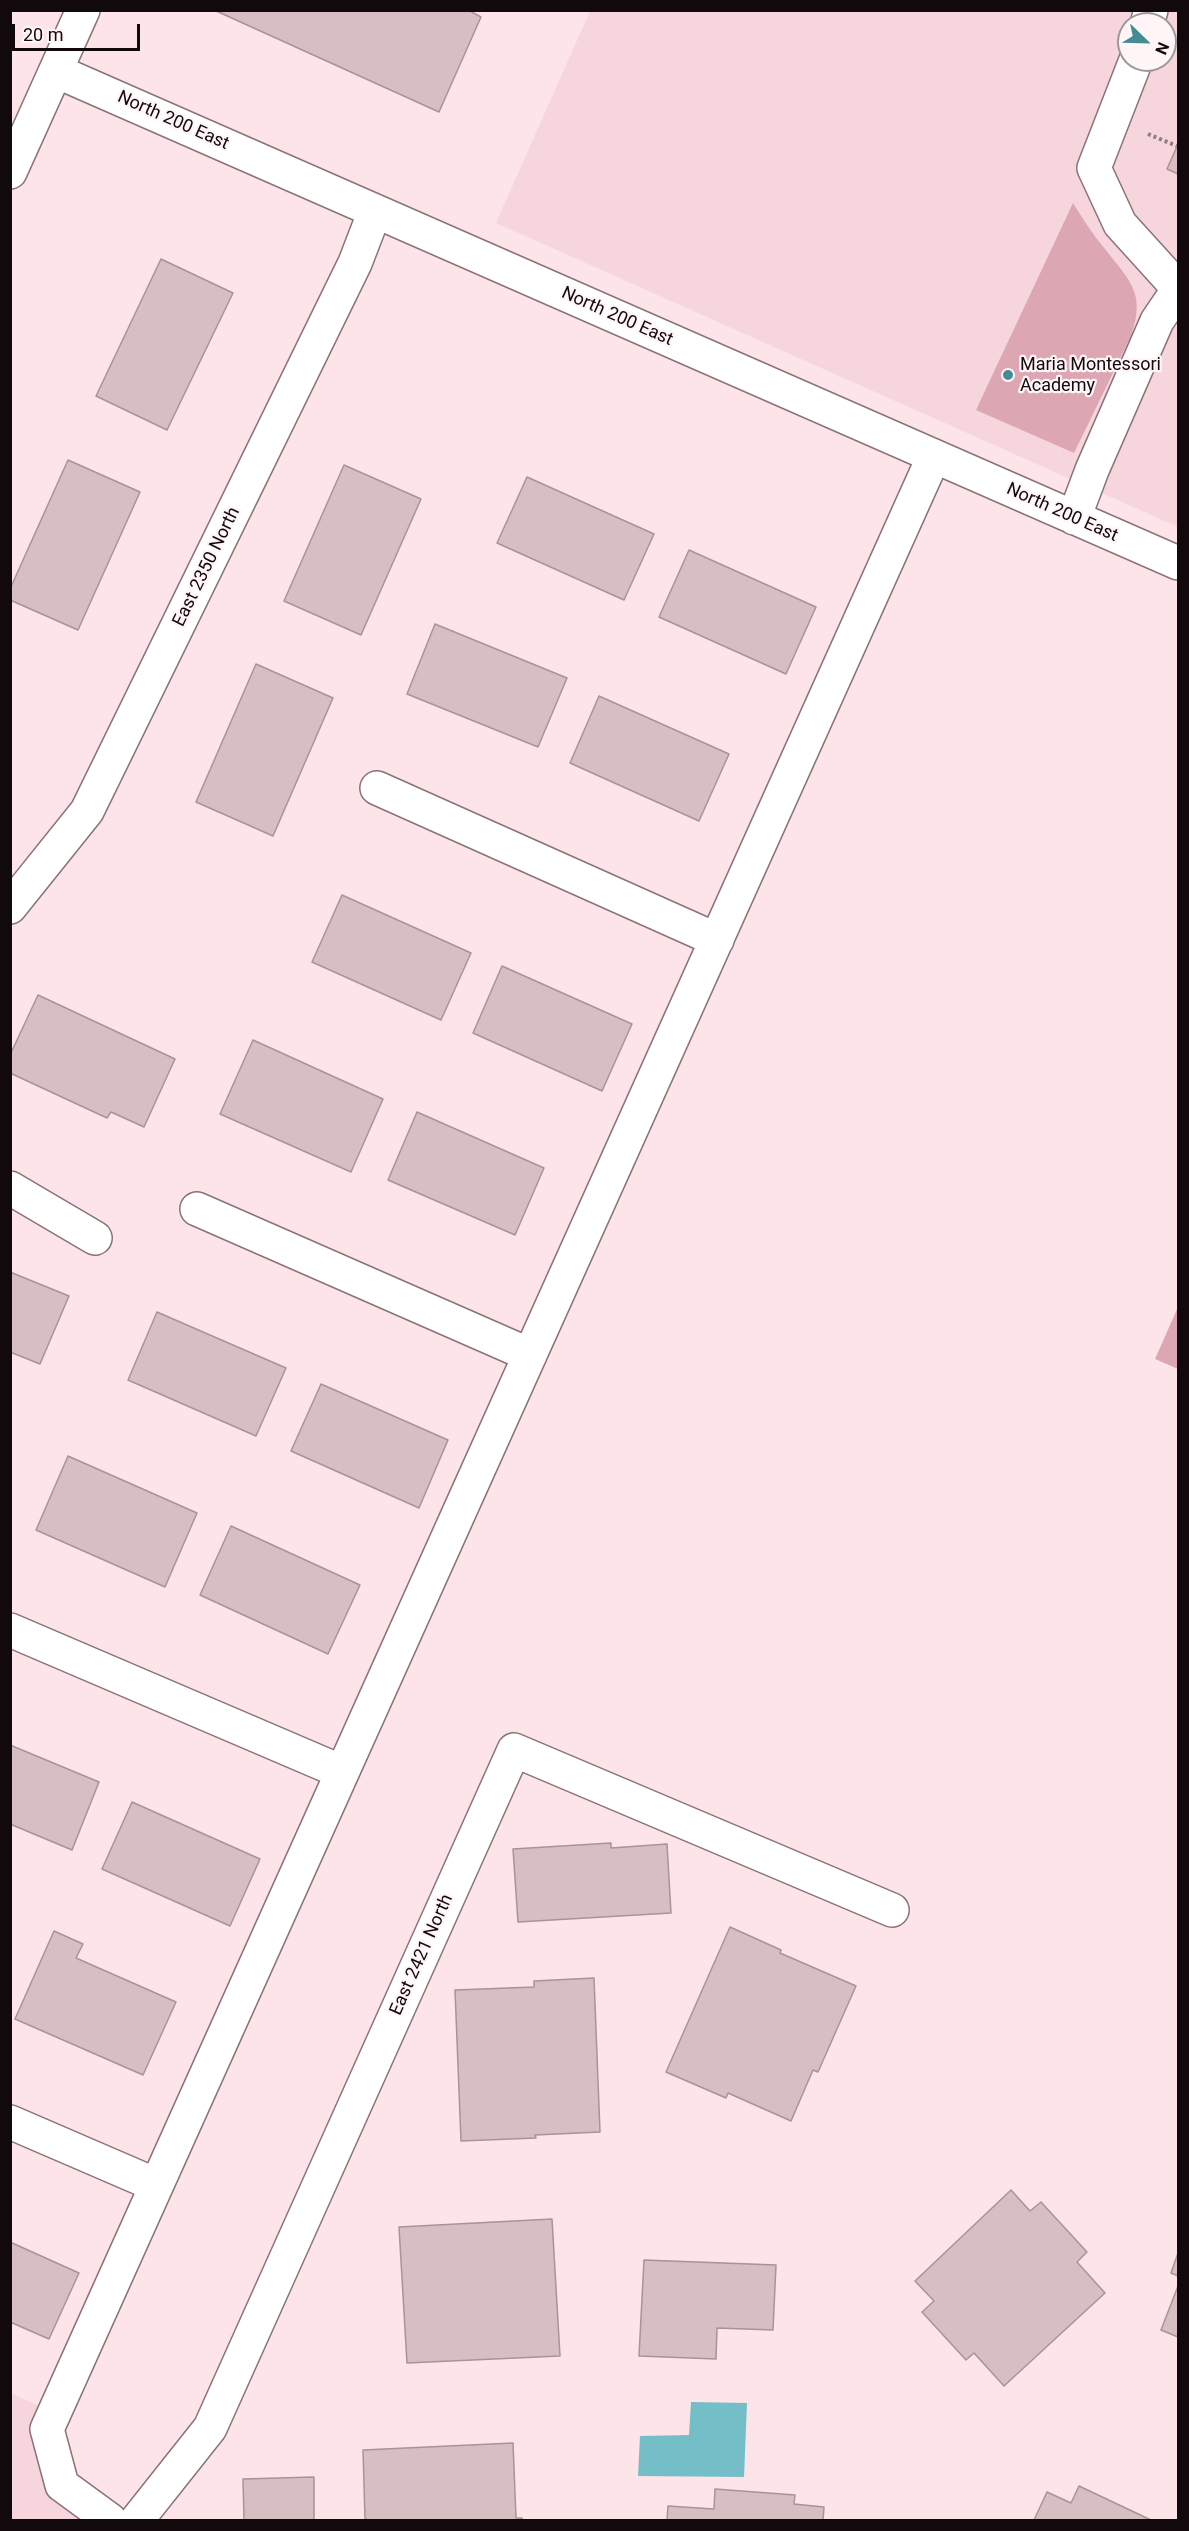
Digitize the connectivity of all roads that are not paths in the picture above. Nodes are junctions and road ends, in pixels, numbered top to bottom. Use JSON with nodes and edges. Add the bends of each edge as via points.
{"nodes":[{"id":1,"x":83,"y":10,"type":"edge"},
{"id":2,"x":56,"y":71,"type":"junction"},
{"id":3,"x":1131,"y":72,"type":"edge"},
{"id":4,"x":10,"y":172,"type":"edge"},
{"id":5,"x":375,"y":211,"type":"junction"},
{"id":6,"x":1179,"y":289,"type":"edge"},
{"id":7,"x":934,"y":456,"type":"junction"},
{"id":8,"x":1074,"y":518,"type":"junction"},
{"id":9,"x":1179,"y":563,"type":"edge"},
{"id":10,"x":376,"y":788,"type":"dead end"},
{"id":11,"x":10,"y":907,"type":"edge"},
{"id":12,"x":717,"y":940,"type":"junction"},
{"id":13,"x":10,"y":1188,"type":"edge"},
{"id":14,"x":197,"y":1209,"type":"dead end"},
{"id":15,"x":95,"y":1238,"type":"dead end"},
{"id":16,"x":530,"y":1354,"type":"junction"},
{"id":17,"x":10,"y":1630,"type":"edge"},
{"id":18,"x":342,"y":1772,"type":"junction"},
{"id":19,"x":892,"y":1910,"type":"dead end"},
{"id":20,"x":10,"y":2122,"type":"edge"},
{"id":21,"x":156,"y":2185,"type":"junction"},
{"id":22,"x":110,"y":2520,"type":"edge"},
{"id":23,"x":137,"y":2520,"type":"edge"}],
"edges":[{"from":1,"to":2,"type":"street"},
{"from":2,"to":4,"type":"street"},
{"from":2,"to":5,"type":"street","name":"North 200 East"},
{"from":3,"to":6,"type":"street","via":[[1094,168],[1120,224]]},
{"from":5,"to":7,"type":"street","name":"North 200 East"},
{"from":5,"to":11,"type":"street","name":"East 2350 North","via":[[355,263],[87,811]]},
{"from":6,"to":8,"type":"street","via":[[1157,321]]},
{"from":7,"to":8,"type":"street","name":"North 200 East"},
{"from":7,"to":12,"type":"street"},
{"from":8,"to":9,"type":"street","name":"North 200 East"},
{"from":10,"to":12,"type":"street"},
{"from":12,"to":16,"type":"street"},
{"from":13,"to":15,"type":"street"},
{"from":14,"to":16,"type":"street"},
{"from":16,"to":18,"type":"street"},
{"from":17,"to":18,"type":"street"},
{"from":18,"to":21,"type":"street"},
{"from":19,"to":23,"type":"street","name":"East 2421 North","via":[[514,1750],[210,2428]]},
{"from":20,"to":21,"type":"street"},
{"from":21,"to":22,"type":"street","via":[[47,2429],[62,2485]]}]}
